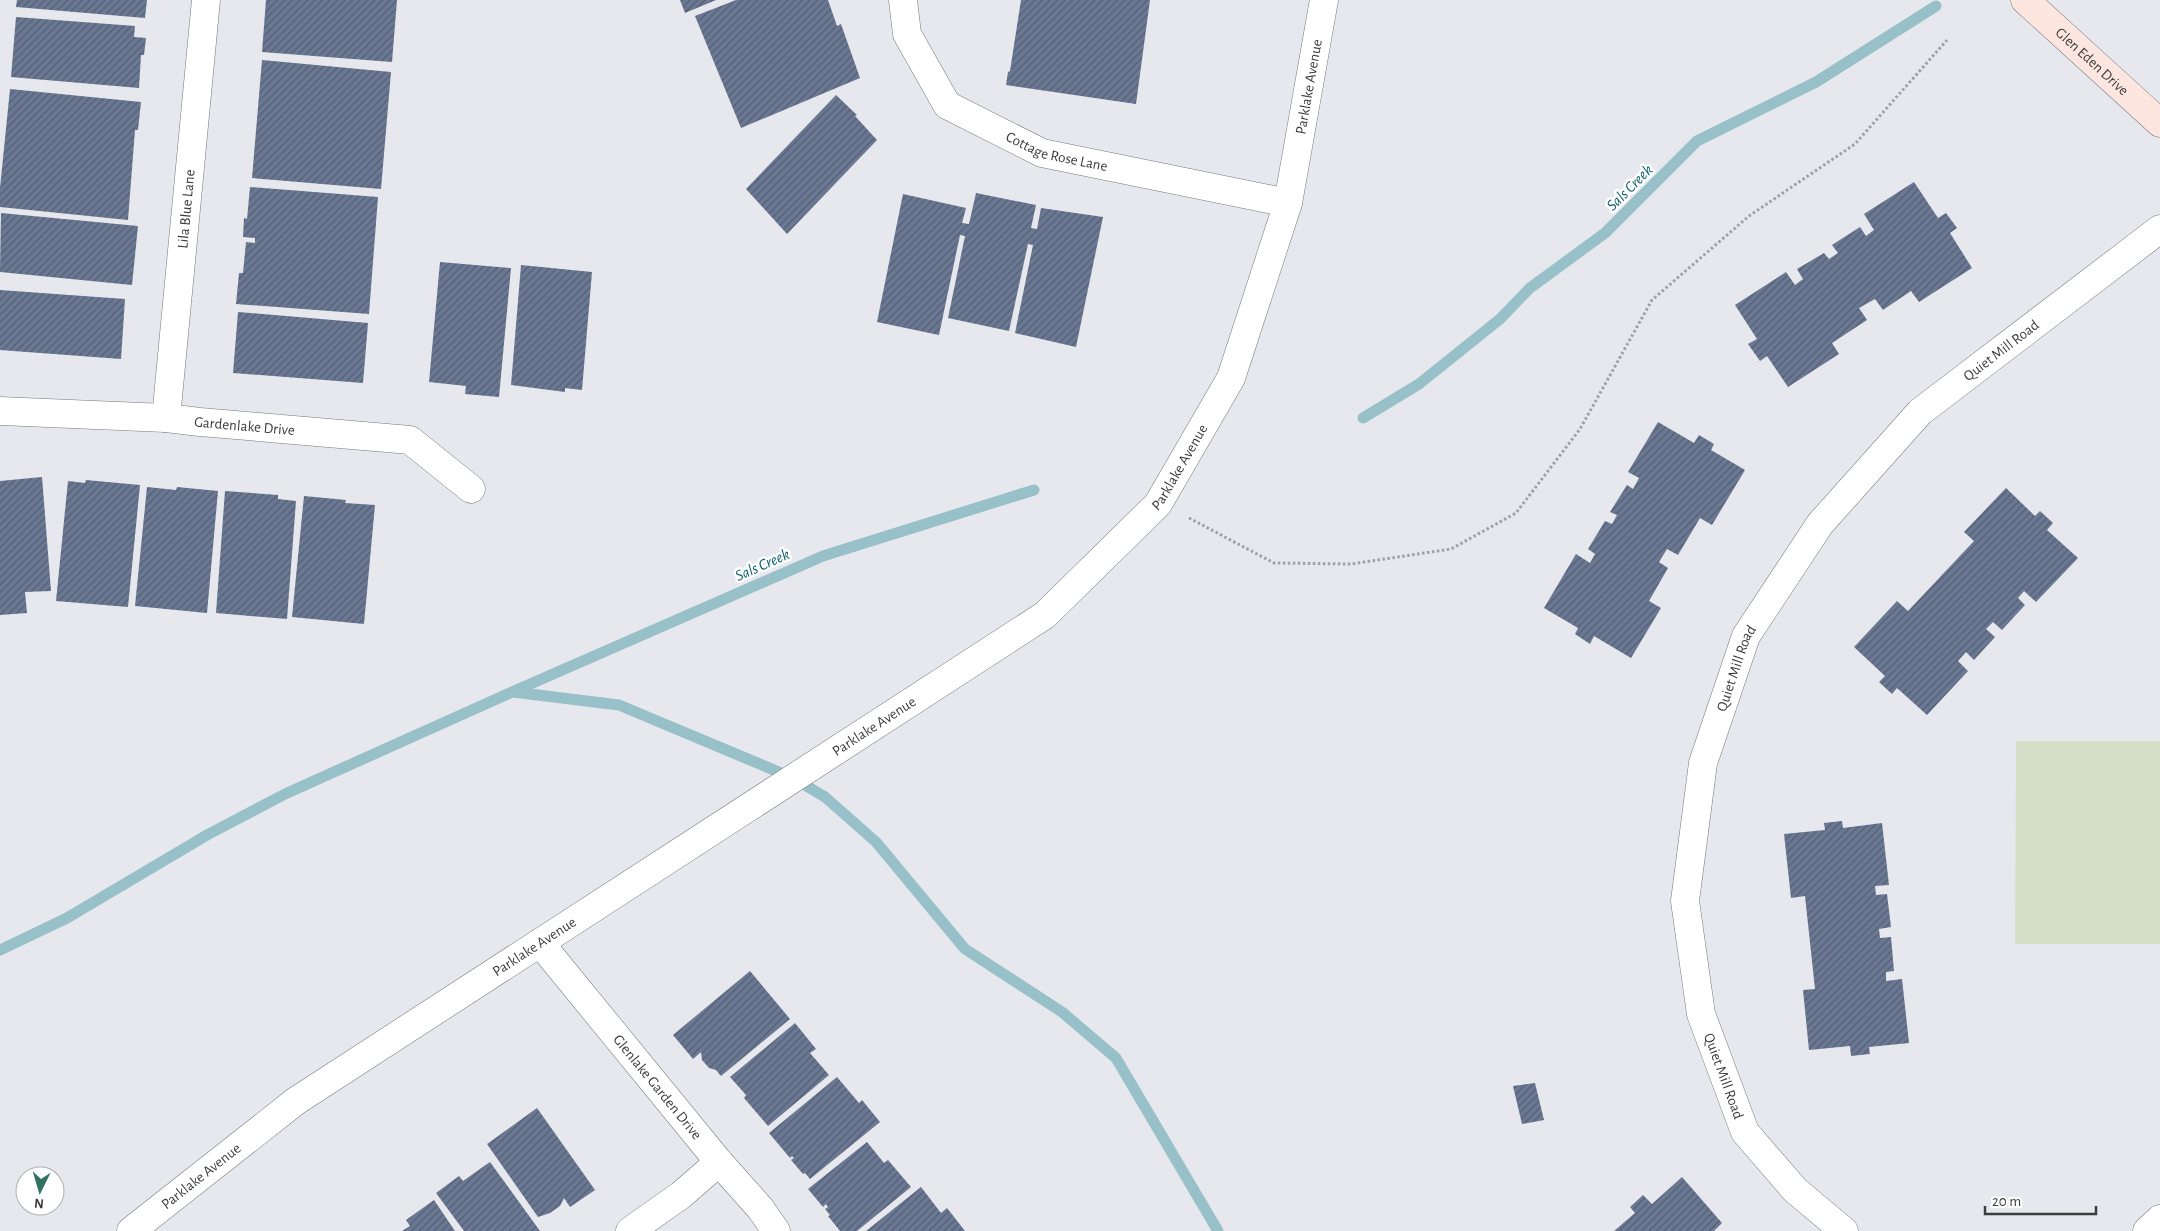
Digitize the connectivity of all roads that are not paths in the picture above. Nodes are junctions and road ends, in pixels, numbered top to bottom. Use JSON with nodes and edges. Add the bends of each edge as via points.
{"nodes":[{"id":1,"x":206,"y":0,"type":"edge"},
{"id":2,"x":903,"y":0,"type":"edge"},
{"id":3,"x":1324,"y":0,"type":"edge"},
{"id":4,"x":2025,"y":0,"type":"edge"},
{"id":5,"x":2160,"y":123,"type":"edge"},
{"id":6,"x":1288,"y":203,"type":"junction"},
{"id":7,"x":2160,"y":229,"type":"edge"},
{"id":8,"x":0,"y":411,"type":"edge"},
{"id":9,"x":166,"y":418,"type":"junction"},
{"id":10,"x":471,"y":490,"type":"dead end"},
{"id":11,"x":540,"y":943,"type":"junction"},
{"id":12,"x":719,"y":1162,"type":"junction"},
{"id":13,"x":2160,"y":1219,"type":"edge"},
{"id":14,"x":131,"y":1231,"type":"edge"},
{"id":15,"x":630,"y":1231,"type":"edge"},
{"id":16,"x":776,"y":1231,"type":"edge"},
{"id":17,"x":1844,"y":1231,"type":"edge"},
{"id":18,"x":2147,"y":1231,"type":"edge"}],
"edges":[{"from":1,"to":9,"type":"street","name":"Lila Blue Lane"},
{"from":2,"to":6,"type":"street","name":"Cottage Rose Lane","via":[[907,34],[947,105],[1042,153]]},
{"from":3,"to":6,"type":"street","name":"Parklake Avenue"},
{"from":4,"to":5,"type":"main road","name":"Glen Eden Drive"},
{"from":6,"to":11,"type":"street","name":"Parklake Avenue","via":[[1231,378],[1158,504],[1046,615]]},
{"from":7,"to":17,"type":"street","name":"Quiet Mill Road","via":[[1920,412],[1820,524],[1746,636],[1703,762],[1685,901],[1700,1014],[1745,1132],[1795,1190]]},
{"from":8,"to":9,"type":"street","name":"Gardenlake Drive"},
{"from":9,"to":10,"type":"street","name":"Gardenlake Drive","via":[[410,440]]},
{"from":11,"to":12,"type":"street","name":"Glenlake Garden Drive"},
{"from":11,"to":14,"type":"street","name":"Parklake Avenue","via":[[296,1101]]},
{"from":12,"to":15,"type":"street","via":[[681,1195]]},
{"from":12,"to":16,"type":"street","name":"Glenlake Garden Drive"},
{"from":13,"to":18,"type":"street"}]}
